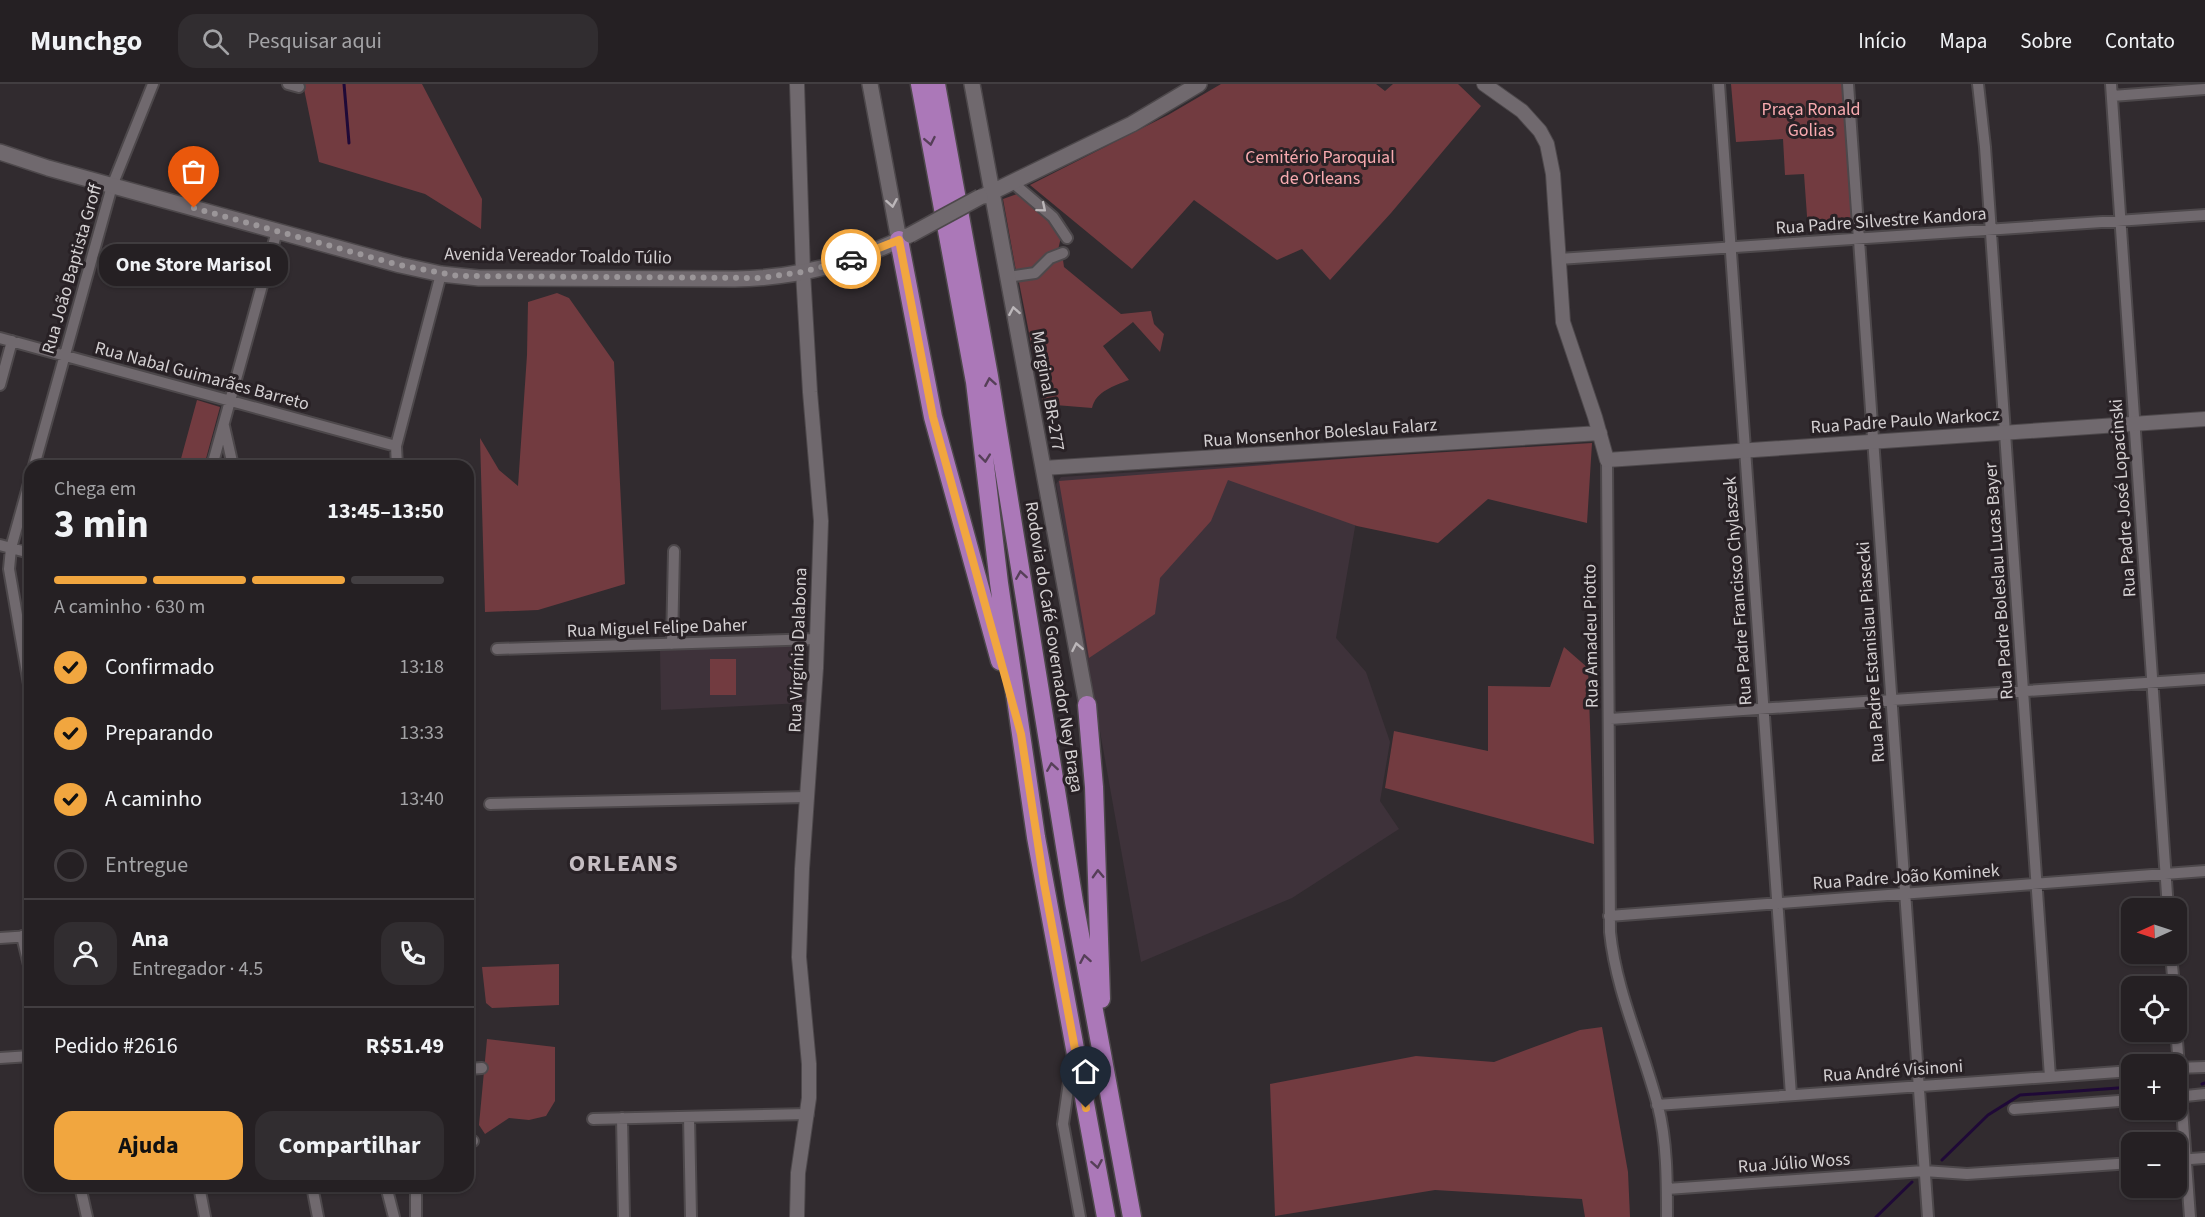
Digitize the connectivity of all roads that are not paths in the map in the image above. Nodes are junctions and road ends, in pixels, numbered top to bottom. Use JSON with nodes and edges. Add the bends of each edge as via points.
{"nodes":[{"id":1,"x":153,"y":84,"type":"edge"},
{"id":2,"x":797,"y":84,"type":"edge"},
{"id":3,"x":870,"y":84,"type":"edge"},
{"id":4,"x":920,"y":84,"type":"edge"},
{"id":5,"x":936,"y":84,"type":"edge"},
{"id":6,"x":972,"y":84,"type":"edge"},
{"id":7,"x":1199,"y":84,"type":"edge"},
{"id":8,"x":1484,"y":84,"type":"edge"},
{"id":9,"x":1719,"y":84,"type":"edge"},
{"id":10,"x":1848,"y":84,"type":"edge"},
{"id":11,"x":1978,"y":84,"type":"edge"},
{"id":12,"x":2111,"y":84,"type":"edge"},
{"id":13,"x":2205,"y":89,"type":"edge"},
{"id":14,"x":2112,"y":96,"type":"junction"},
{"id":15,"x":0,"y":152,"type":"edge"},
{"id":16,"x":1012,"y":182,"type":"junction"},
{"id":17,"x":112,"y":186,"type":"junction"},
{"id":18,"x":986,"y":195,"type":"junction"},
{"id":19,"x":2205,"y":215,"type":"edge"},
{"id":20,"x":2121,"y":221,"type":"junction"},
{"id":21,"x":1991,"y":230,"type":"junction"},
{"id":22,"x":277,"y":231,"type":"junction"},
{"id":23,"x":904,"y":238,"type":"junction"},
{"id":24,"x":1067,"y":238,"type":"dead end"},
{"id":25,"x":1859,"y":239,"type":"junction"},
{"id":26,"x":1730,"y":248,"type":"junction"},
{"id":27,"x":1063,"y":253,"type":"dead end"},
{"id":28,"x":1559,"y":259,"type":"junction"},
{"id":29,"x":802,"y":272,"type":"junction"},
{"id":30,"x":441,"y":274,"type":"junction"},
{"id":31,"x":1008,"y":276,"type":"junction"},
{"id":32,"x":0,"y":338,"type":"edge"},
{"id":33,"x":12,"y":341,"type":"junction"},
{"id":34,"x":65,"y":356,"type":"junction"},
{"id":35,"x":0,"y":385,"type":"edge"},
{"id":36,"x":230,"y":401,"type":"junction"},
{"id":37,"x":2205,"y":419,"type":"edge"},
{"id":38,"x":224,"y":424,"type":"junction"},
{"id":39,"x":2134,"y":424,"type":"junction"},
{"id":40,"x":2005,"y":432,"type":"junction"},
{"id":41,"x":1600,"y":433,"type":"junction"},
{"id":42,"x":1873,"y":441,"type":"junction"},
{"id":43,"x":396,"y":446,"type":"junction"},
{"id":44,"x":1745,"y":450,"type":"junction"},
{"id":45,"x":36,"y":460,"type":"edge"},
{"id":46,"x":214,"y":460,"type":"edge"},
{"id":47,"x":232,"y":460,"type":"edge"},
{"id":48,"x":397,"y":460,"type":"edge"},
{"id":49,"x":1606,"y":460,"type":"junction"},
{"id":50,"x":1043,"y":468,"type":"junction"},
{"id":51,"x":24,"y":496,"type":"edge"},
{"id":52,"x":6,"y":546,"type":"edge"},
{"id":53,"x":24,"y":551,"type":"edge"},
{"id":54,"x":674,"y":551,"type":"dead end"},
{"id":55,"x":818,"y":639,"type":"junction"},
{"id":56,"x":672,"y":644,"type":"junction"},
{"id":57,"x":497,"y":649,"type":"dead end"},
{"id":58,"x":24,"y":658,"type":"edge"},
{"id":59,"x":2205,"y":679,"type":"edge"},
{"id":60,"x":2152,"y":682,"type":"junction"},
{"id":61,"x":2023,"y":691,"type":"junction"},
{"id":62,"x":1891,"y":700,"type":"junction"},
{"id":63,"x":1087,"y":705,"type":"joint"},
{"id":64,"x":1763,"y":709,"type":"junction"},
{"id":65,"x":1610,"y":719,"type":"junction"},
{"id":66,"x":1021,"y":734,"type":"junction"},
{"id":67,"x":807,"y":797,"type":"junction"},
{"id":68,"x":490,"y":804,"type":"dead end"},
{"id":69,"x":2205,"y":871,"type":"edge"},
{"id":70,"x":2166,"y":874,"type":"junction"},
{"id":71,"x":2037,"y":884,"type":"junction"},
{"id":72,"x":1905,"y":893,"type":"junction"},
{"id":73,"x":2167,"y":898,"type":"edge"},
{"id":74,"x":1777,"y":903,"type":"junction"},
{"id":75,"x":1609,"y":916,"type":"junction"},
{"id":76,"x":24,"y":936,"type":"edge"},
{"id":77,"x":0,"y":938,"type":"edge"},
{"id":78,"x":1074,"y":1043,"type":"junction"},
{"id":79,"x":24,"y":1056,"type":"edge"},
{"id":80,"x":0,"y":1058,"type":"edge"},
{"id":81,"x":1102,"y":1058,"type":"junction"},
{"id":82,"x":2187,"y":1067,"type":"edge"},
{"id":83,"x":2205,"y":1067,"type":"edge"},
{"id":84,"x":482,"y":1068,"type":"dead end"},
{"id":85,"x":474,"y":1069,"type":"edge"},
{"id":86,"x":2121,"y":1072,"type":"edge"},
{"id":87,"x":2050,"y":1077,"type":"junction"},
{"id":88,"x":1918,"y":1086,"type":"junction"},
{"id":89,"x":2205,"y":1094,"type":"edge"},
{"id":90,"x":1791,"y":1095,"type":"junction"},
{"id":91,"x":2187,"y":1096,"type":"edge"},
{"id":92,"x":2121,"y":1101,"type":"edge"},
{"id":93,"x":1657,"y":1105,"type":"junction"},
{"id":94,"x":2014,"y":1109,"type":"dead end"},
{"id":95,"x":808,"y":1114,"type":"junction"},
{"id":96,"x":689,"y":1117,"type":"junction"},
{"id":97,"x":622,"y":1118,"type":"junction"},
{"id":98,"x":593,"y":1119,"type":"dead end"},
{"id":99,"x":2205,"y":1158,"type":"edge"},
{"id":100,"x":2187,"y":1159,"type":"edge"},
{"id":101,"x":2121,"y":1164,"type":"edge"},
{"id":102,"x":1924,"y":1171,"type":"junction"},
{"id":103,"x":1667,"y":1189,"type":"junction"},
{"id":104,"x":81,"y":1192,"type":"edge"},
{"id":105,"x":200,"y":1192,"type":"edge"},
{"id":106,"x":313,"y":1192,"type":"edge"},
{"id":107,"x":388,"y":1192,"type":"edge"},
{"id":108,"x":416,"y":1192,"type":"edge"},
{"id":109,"x":2187,"y":1198,"type":"edge"},
{"id":110,"x":87,"y":1217,"type":"edge"},
{"id":111,"x":206,"y":1217,"type":"edge"},
{"id":112,"x":318,"y":1217,"type":"edge"},
{"id":113,"x":394,"y":1217,"type":"edge"},
{"id":114,"x":416,"y":1217,"type":"edge"},
{"id":115,"x":624,"y":1217,"type":"edge"},
{"id":116,"x":691,"y":1217,"type":"edge"},
{"id":117,"x":797,"y":1217,"type":"edge"},
{"id":118,"x":1080,"y":1217,"type":"edge"},
{"id":119,"x":1106,"y":1217,"type":"edge"},
{"id":120,"x":1132,"y":1217,"type":"edge"},
{"id":121,"x":1667,"y":1217,"type":"edge"},
{"id":122,"x":1928,"y":1217,"type":"edge"},
{"id":123,"x":2190,"y":1217,"type":"edge"}],
"edges":[{"from":1,"to":17,"type":"street","name":"Rua João Baptista Groff"},
{"from":2,"to":29,"type":"street","name":"Rua Virgínia Dalabona"},
{"from":3,"to":23,"type":"main road","one_way":true},
{"from":4,"to":66,"type":"highway","one_way":true,"via":[[975,382]]},
{"from":81,"to":5,"type":"highway","name":"Rodovia do Café Governador Ney Braga","one_way":true,"via":[[989,376]]},
{"from":6,"to":18,"type":"main road","name":"Marginal BR-277"},
{"from":7,"to":16,"type":"main road","name":"Avenida Vereador Toaldo Túlio","via":[[1132,124]]},
{"from":8,"to":28,"type":"street","name":"Rua Amadeu Piotto","via":[[1522,111],[1547,144]]},
{"from":9,"to":26,"type":"street","name":"Rua Padre Francisco Chylaszek"},
{"from":10,"to":25,"type":"street","name":"Rua Padre Estanislau Piasecki"},
{"from":11,"to":21,"type":"street","name":"Rua Padre Boleslau Lucas Bayer"},
{"from":12,"to":14,"type":"street","name":"Rua Padre José Lopacinski"},
{"from":13,"to":14,"type":"street"},
{"from":14,"to":20,"type":"street","name":"Rua Padre José Lopacinski"},
{"from":15,"to":17,"type":"main road","name":"Avenida Vereador Toaldo Túlio"},
{"from":16,"to":18,"type":"main road","name":"Avenida Vereador Toaldo Túlio"},
{"from":16,"to":24,"type":"street","one_way":true,"via":[[1053,217]]},
{"from":17,"to":22,"type":"main road","name":"Avenida Vereador Toaldo Túlio"},
{"from":17,"to":34,"type":"street","name":"Rua João Baptista Groff"},
{"from":18,"to":23,"type":"main road","name":"Avenida Vereador Toaldo Túlio","bridge":true},
{"from":18,"to":31,"type":"main road","name":"Marginal BR-277"},
{"from":19,"to":20,"type":"street","name":"Rua Padre Silvestre Kandora"},
{"from":20,"to":21,"type":"street","name":"Rua Padre Silvestre Kandora"},
{"from":20,"to":39,"type":"street","name":"Rua Padre José Lopacinski"},
{"from":21,"to":25,"type":"street","name":"Rua Padre Silvestre Kandora"},
{"from":21,"to":40,"type":"street","name":"Rua Padre Boleslau Lucas Bayer"},
{"from":22,"to":30,"type":"main road","name":"Avenida Vereador Toaldo Túlio"},
{"from":22,"to":36,"type":"street"},
{"from":23,"to":29,"type":"main road","name":"Avenida Vereador Toaldo Túlio","via":[[848,260]]},
{"from":23,"to":66,"type":"highway","via":[[933,417]]},
{"from":25,"to":26,"type":"street","name":"Rua Padre Silvestre Kandora"},
{"from":25,"to":42,"type":"street","name":"Rua Padre Estanislau Piasecki"},
{"from":26,"to":28,"type":"street","name":"Rua Padre Silvestre Kandora"},
{"from":26,"to":44,"type":"street","name":"Rua Padre Francisco Chylaszek"},
{"from":27,"to":31,"type":"street","via":[[1050,258],[1035,273]]},
{"from":28,"to":41,"type":"street","name":"Rua Amadeu Piotto","via":[[1563,322]]},
{"from":29,"to":30,"type":"main road","name":"Avenida Vereador Toaldo Túlio","via":[[735,279],[479,278]]},
{"from":29,"to":55,"type":"street","name":"Rua Virgínia Dalabona","via":[[821,511]]},
{"from":30,"to":43,"type":"street"},
{"from":50,"to":31,"type":"main road","name":"Marginal BR-277","one_way":true},
{"from":32,"to":33,"type":"street","name":"Rua Nabal Guimarães Barreto"},
{"from":33,"to":34,"type":"street","name":"Rua Nabal Guimarães Barreto"},
{"from":33,"to":35,"type":"street"},
{"from":34,"to":36,"type":"street","name":"Rua Nabal Guimarães Barreto"},
{"from":34,"to":45,"type":"street","name":"Rua João Baptista Groff"},
{"from":36,"to":38,"type":"street"},
{"from":36,"to":43,"type":"street","name":"Rua Nabal Guimarães Barreto"},
{"from":37,"to":39,"type":"street","name":"Rua Padre Paulo Warkocz"},
{"from":38,"to":46,"type":"street"},
{"from":38,"to":47,"type":"street"},
{"from":39,"to":40,"type":"street","name":"Rua Padre Paulo Warkocz"},
{"from":39,"to":60,"type":"street","name":"Rua Padre José Lopacinski"},
{"from":40,"to":42,"type":"street","name":"Rua Padre Paulo Warkocz"},
{"from":40,"to":61,"type":"street","name":"Rua Padre Boleslau Lucas Bayer"},
{"from":41,"to":49,"type":"street","name":"Rua Amadeu Piotto"},
{"from":41,"to":50,"type":"street","name":"Rua Monsenhor Boleslau Falarz"},
{"from":42,"to":44,"type":"street","name":"Rua Padre Paulo Warkocz"},
{"from":42,"to":62,"type":"street","name":"Rua Padre Estanislau Piasecki"},
{"from":43,"to":48,"type":"street"},
{"from":44,"to":49,"type":"street","name":"Rua Padre Paulo Warkocz"},
{"from":44,"to":64,"type":"street","name":"Rua Padre Francisco Chylaszek"},
{"from":49,"to":65,"type":"street","name":"Rua Amadeu Piotto"},
{"from":63,"to":50,"type":"main road","name":"Marginal BR-277","one_way":true},
{"from":51,"to":52,"type":"street"},
{"from":52,"to":53,"type":"street"},
{"from":52,"to":58,"type":"street"},
{"from":54,"to":56,"type":"street"},
{"from":55,"to":56,"type":"street","name":"Rua Miguel Felipe Daher"},
{"from":55,"to":67,"type":"street","name":"Rua Virgínia Dalabona"},
{"from":56,"to":57,"type":"street","name":"Rua Miguel Felipe Daher"},
{"from":59,"to":60,"type":"street"},
{"from":60,"to":61,"type":"street"},
{"from":60,"to":70,"type":"street","name":"Rua Padre José Lopacinski"},
{"from":61,"to":62,"type":"street"},
{"from":61,"to":71,"type":"street","name":"Rua Padre Boleslau Lucas Bayer"},
{"from":62,"to":64,"type":"street"},
{"from":62,"to":72,"type":"street","name":"Rua Padre Estanislau Piasecki"},
{"from":81,"to":63,"type":"highway","one_way":true,"via":[[1094,787]]},
{"from":64,"to":65,"type":"street"},
{"from":64,"to":74,"type":"street","name":"Rua Padre Francisco Chylaszek"},
{"from":65,"to":75,"type":"street","name":"Rua Amadeu Piotto"},
{"from":66,"to":78,"type":"highway"},
{"from":67,"to":68,"type":"street"},
{"from":67,"to":95,"type":"street","name":"Rua Virgínia Dalabona","via":[[800,957],[810,1078]]},
{"from":69,"to":70,"type":"street","name":"Rua Padre João Kominek"},
{"from":70,"to":71,"type":"street","name":"Rua Padre João Kominek"},
{"from":70,"to":73,"type":"street","name":"Rua Padre José Lopacinski"},
{"from":71,"to":72,"type":"street","name":"Rua Padre João Kominek"},
{"from":71,"to":87,"type":"street","name":"Rua Padre Boleslau Lucas Bayer"},
{"from":72,"to":74,"type":"street","name":"Rua Padre João Kominek"},
{"from":72,"to":88,"type":"street","name":"Rua Padre Estanislau Piasecki"},
{"from":74,"to":75,"type":"street","name":"Rua Padre João Kominek"},
{"from":74,"to":90,"type":"street","name":"Rua Padre Francisco Chylaszek"},
{"from":75,"to":93,"type":"street","name":"Rua Amadeu Piotto","via":[[1616,969]]},
{"from":76,"to":77,"type":"street"},
{"from":78,"to":118,"type":"street","via":[[1063,1124]]},
{"from":78,"to":119,"type":"highway","one_way":true},
{"from":79,"to":80,"type":"street"},
{"from":81,"to":120,"type":"highway","name":"Rodovia do Café Governador Ney Braga"},
{"from":82,"to":83,"type":"street"},
{"from":84,"to":85,"type":"street"},
{"from":86,"to":87,"type":"street","name":"Rua André Visinoni"},
{"from":87,"to":88,"type":"street","name":"Rua André Visinoni"},
{"from":88,"to":90,"type":"street","name":"Rua André Visinoni"},
{"from":88,"to":102,"type":"street","name":"Rua Padre Estanislau Piasecki"},
{"from":89,"to":91,"type":"street"},
{"from":90,"to":93,"type":"street","name":"Rua André Visinoni"},
{"from":92,"to":94,"type":"street"},
{"from":93,"to":103,"type":"street","name":"Rua Amadeu Piotto"},
{"from":95,"to":96,"type":"street"},
{"from":95,"to":117,"type":"street","name":"Rua Virgínia Dalabona","via":[[798,1173]]},
{"from":96,"to":97,"type":"street"},
{"from":96,"to":116,"type":"street"},
{"from":97,"to":98,"type":"street"},
{"from":97,"to":115,"type":"street"},
{"from":99,"to":100,"type":"street"},
{"from":101,"to":102,"type":"street","name":"Rua Júlio Woss","via":[[1967,1174]]},
{"from":102,"to":103,"type":"street","name":"Rua Júlio Woss"},
{"from":102,"to":122,"type":"street","name":"Rua Padre Estanislau Piasecki"},
{"from":103,"to":121,"type":"street","name":"Rua Amadeu Piotto"},
{"from":104,"to":110,"type":"street"},
{"from":105,"to":111,"type":"street"},
{"from":106,"to":112,"type":"street"},
{"from":107,"to":113,"type":"street"},
{"from":108,"to":114,"type":"street"},
{"from":109,"to":123,"type":"street"}]}
